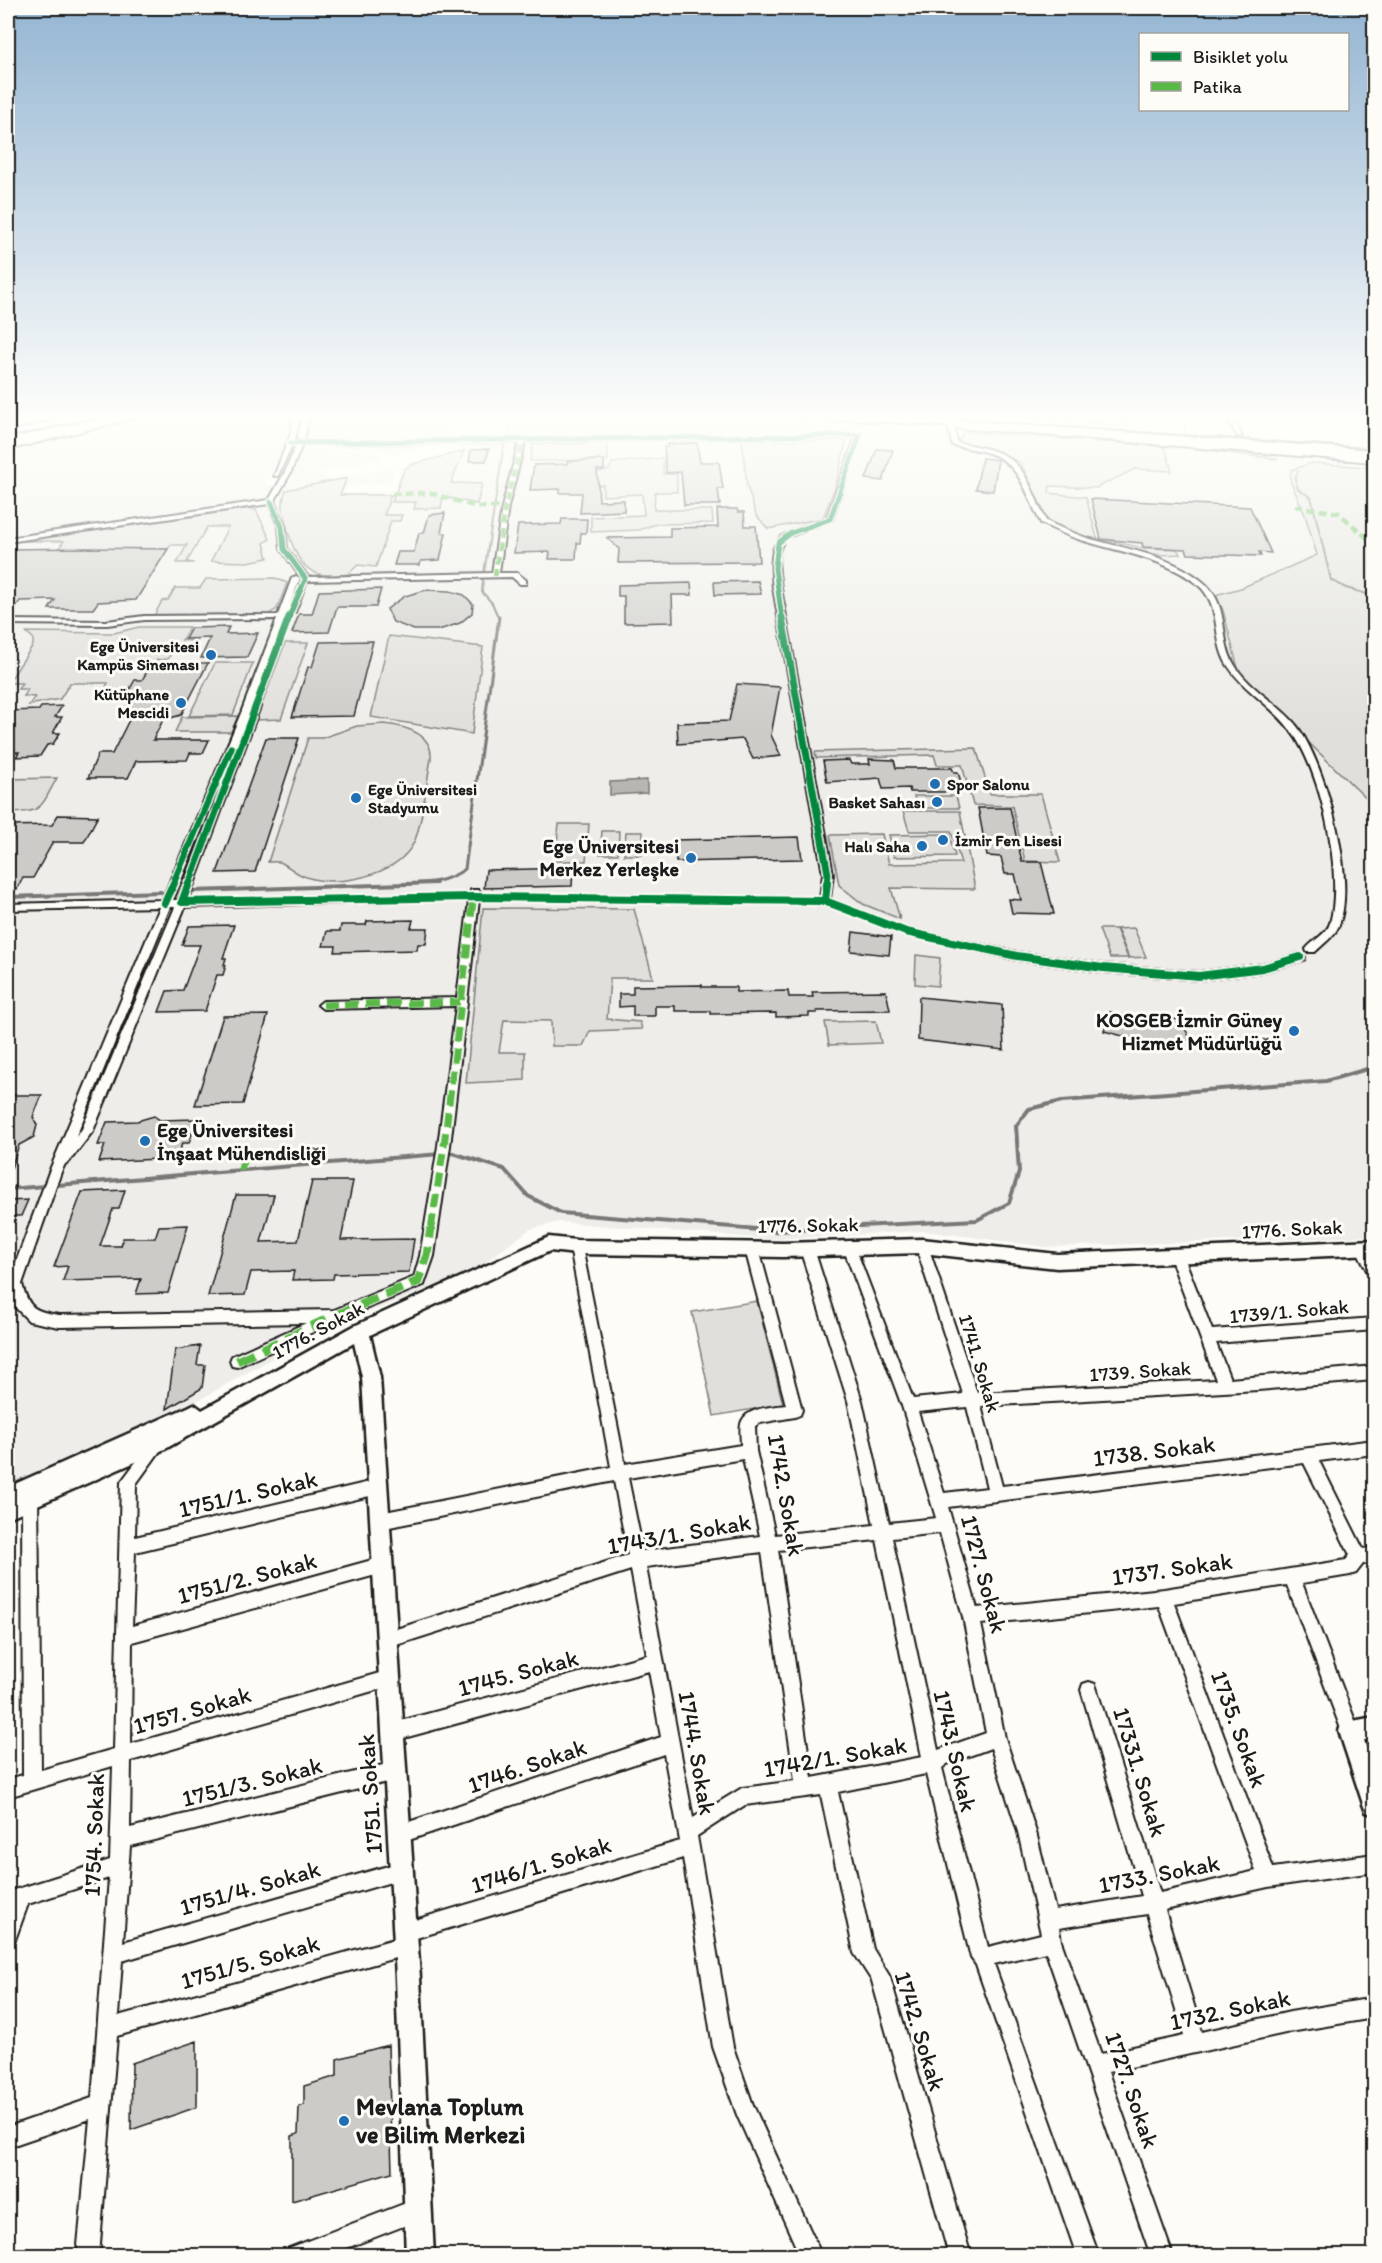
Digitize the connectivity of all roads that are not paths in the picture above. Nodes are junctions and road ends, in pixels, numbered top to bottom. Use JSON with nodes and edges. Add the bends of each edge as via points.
{"nodes":[{"id":1,"x":152,"y":520,"type":"edge"},
{"id":2,"x":273,"y":520,"type":"edge"},
{"id":3,"x":503,"y":520,"type":"edge"},
{"id":4,"x":829,"y":520,"type":"edge"},
{"id":5,"x":1042,"y":520,"type":"edge"},
{"id":6,"x":8,"y":540,"type":"edge"},
{"id":7,"x":495,"y":576,"type":"junction"},
{"id":8,"x":301,"y":579,"type":"junction"},
{"id":9,"x":523,"y":582,"type":"dead end"},
{"id":10,"x":283,"y":620,"type":"junction"},
{"id":11,"x":8,"y":622,"type":"edge"},
{"id":12,"x":8,"y":628,"type":"edge"},
{"id":13,"x":246,"y":724,"type":"junction"},
{"id":14,"x":475,"y":893,"type":"junction"},
{"id":15,"x":825,"y":901,"type":"junction"},
{"id":16,"x":165,"y":903,"type":"junction"},
{"id":17,"x":182,"y":903,"type":"junction"},
{"id":18,"x":8,"y":907,"type":"edge"},
{"id":19,"x":1311,"y":949,"type":"dead end"},
{"id":20,"x":1300,"y":957,"type":"dead end"},
{"id":21,"x":460,"y":1002,"type":"junction"},
{"id":22,"x":323,"y":1005,"type":"dead end"},
{"id":23,"x":134,"y":1017,"type":"junction"},
{"id":24,"x":120,"y":1018,"type":"junction"},
{"id":25,"x":99,"y":1066,"type":"junction"},
{"id":26,"x":114,"y":1066,"type":"junction"},
{"id":27,"x":53,"y":1180,"type":"junction"},
{"id":28,"x":922,"y":1246,"type":"junction"},
{"id":29,"x":576,"y":1247,"type":"junction"},
{"id":30,"x":849,"y":1247,"type":"junction"},
{"id":31,"x":1369,"y":1248,"type":"edge"},
{"id":32,"x":752,"y":1249,"type":"junction"},
{"id":33,"x":807,"y":1250,"type":"junction"},
{"id":34,"x":1177,"y":1257,"type":"junction"},
{"id":35,"x":1374,"y":1271,"type":"edge"},
{"id":36,"x":334,"y":1316,"type":"junction"},
{"id":37,"x":1374,"y":1324,"type":"edge"},
{"id":38,"x":360,"y":1331,"type":"junction"},
{"id":39,"x":1207,"y":1338,"type":"junction"},
{"id":40,"x":237,"y":1361,"type":"dead end"},
{"id":41,"x":1374,"y":1373,"type":"edge"},
{"id":42,"x":1225,"y":1384,"type":"junction"},
{"id":43,"x":972,"y":1400,"type":"junction"},
{"id":44,"x":909,"y":1406,"type":"junction"},
{"id":45,"x":162,"y":1435,"type":"junction"},
{"id":46,"x":1374,"y":1448,"type":"edge"},
{"id":47,"x":749,"y":1451,"type":"junction"},
{"id":48,"x":1308,"y":1455,"type":"junction"},
{"id":49,"x":621,"y":1472,"type":"junction"},
{"id":50,"x":378,"y":1487,"type":"junction"},
{"id":51,"x":29,"y":1492,"type":"junction"},
{"id":52,"x":996,"y":1493,"type":"junction"},
{"id":53,"x":8,"y":1496,"type":"edge"},
{"id":54,"x":939,"y":1501,"type":"junction"},
{"id":55,"x":8,"y":1508,"type":"edge"},
{"id":56,"x":380,"y":1521,"type":"junction"},
{"id":57,"x":945,"y":1525,"type":"junction"},
{"id":58,"x":882,"y":1533,"type":"junction"},
{"id":59,"x":769,"y":1543,"type":"junction"},
{"id":60,"x":128,"y":1546,"type":"junction"},
{"id":61,"x":1367,"y":1556,"type":"edge"},
{"id":62,"x":637,"y":1560,"type":"junction"},
{"id":63,"x":383,"y":1565,"type":"junction"},
{"id":64,"x":1292,"y":1576,"type":"junction"},
{"id":65,"x":1164,"y":1597,"type":"junction"},
{"id":66,"x":970,"y":1617,"type":"junction"},
{"id":67,"x":124,"y":1636,"type":"junction"},
{"id":68,"x":387,"y":1640,"type":"junction"},
{"id":69,"x":656,"y":1661,"type":"junction"},
{"id":70,"x":390,"y":1678,"type":"junction"},
{"id":71,"x":1089,"y":1689,"type":"dead end"},
{"id":72,"x":1374,"y":1728,"type":"edge"},
{"id":73,"x":1350,"y":1731,"type":"junction"},
{"id":74,"x":393,"y":1732,"type":"junction"},
{"id":75,"x":996,"y":1738,"type":"junction"},
{"id":76,"x":670,"y":1743,"type":"junction"},
{"id":77,"x":121,"y":1755,"type":"junction"},
{"id":78,"x":932,"y":1764,"type":"junction"},
{"id":79,"x":395,"y":1771,"type":"junction"},
{"id":80,"x":32,"y":1779,"type":"junction"},
{"id":81,"x":828,"y":1785,"type":"junction"},
{"id":82,"x":8,"y":1788,"type":"edge"},
{"id":83,"x":805,"y":1789,"type":"junction"},
{"id":84,"x":1374,"y":1804,"type":"edge"},
{"id":85,"x":400,"y":1834,"type":"junction"},
{"id":86,"x":121,"y":1839,"type":"junction"},
{"id":87,"x":689,"y":1840,"type":"junction"},
{"id":88,"x":1374,"y":1863,"type":"edge"},
{"id":89,"x":119,"y":1866,"type":"junction"},
{"id":90,"x":402,"y":1871,"type":"junction"},
{"id":91,"x":1268,"y":1878,"type":"junction"},
{"id":92,"x":14,"y":1899,"type":"edge"},
{"id":93,"x":1155,"y":1903,"type":"junction"},
{"id":94,"x":1048,"y":1920,"type":"junction"},
{"id":95,"x":8,"y":1933,"type":"edge"},
{"id":96,"x":406,"y":1938,"type":"junction"},
{"id":97,"x":1052,"y":1941,"type":"junction"},
{"id":98,"x":113,"y":1954,"type":"junction"},
{"id":99,"x":981,"y":1958,"type":"junction"},
{"id":100,"x":1374,"y":2008,"type":"edge"},
{"id":101,"x":107,"y":2029,"type":"junction"},
{"id":102,"x":1196,"y":2043,"type":"junction"},
{"id":103,"x":1096,"y":2065,"type":"junction"},
{"id":104,"x":102,"y":2105,"type":"junction"},
{"id":105,"x":8,"y":2137,"type":"edge"},
{"id":106,"x":419,"y":2209,"type":"junction"},
{"id":107,"x":88,"y":2256,"type":"edge"},
{"id":108,"x":297,"y":2256,"type":"edge"},
{"id":109,"x":420,"y":2256,"type":"edge"},
{"id":110,"x":811,"y":2256,"type":"edge"},
{"id":111,"x":960,"y":2256,"type":"edge"},
{"id":112,"x":1088,"y":2256,"type":"edge"},
{"id":113,"x":1162,"y":2256,"type":"edge"}],
"edges":[{"from":1,"to":6,"type":"street"},
{"from":2,"to":8,"type":"street","via":[[275,546]]},
{"from":3,"to":7,"type":"street"},
{"from":4,"to":15,"type":"street","via":[[792,530],[780,539],[775,551],[777,588],[828,873]]},
{"from":5,"to":19,"type":"street","via":[[1077,538],[1165,563],[1199,582],[1220,613],[1227,659],[1237,675],[1294,728],[1306,745],[1334,828],[1340,888],[1335,925]]},
{"from":7,"to":8,"type":"street"},
{"from":7,"to":9,"type":"street","via":[[514,575]]},
{"from":8,"to":10,"type":"street"},
{"from":10,"to":11,"type":"street","via":[[144,618],[107,623]]},
{"from":10,"to":12,"type":"street","via":[[140,624],[102,629]]},
{"from":10,"to":13,"type":"street"},
{"from":13,"to":16,"type":"street"},
{"from":13,"to":17,"type":"street"},
{"from":14,"to":15,"type":"street"},
{"from":14,"to":17,"type":"street"},
{"from":14,"to":21,"type":"street"},
{"from":15,"to":20,"type":"street","via":[[906,932],[1017,956],[1103,968],[1198,976],[1263,968]]},
{"from":16,"to":17,"type":"street"},
{"from":16,"to":18,"type":"street"},
{"from":16,"to":24,"type":"street"},
{"from":17,"to":23,"type":"street"},
{"from":21,"to":22,"type":"street"},
{"from":21,"to":36,"type":"street","via":[[443,1152],[427,1256],[419,1281]]},
{"from":23,"to":24,"type":"street"},
{"from":23,"to":26,"type":"street"},
{"from":24,"to":25,"type":"street"},
{"from":25,"to":26,"type":"street"},
{"from":25,"to":27,"type":"street"},
{"from":26,"to":27,"type":"street","via":[[87,1131]]},
{"from":27,"to":36,"type":"street","via":[[15,1284],[21,1304],[34,1317],[59,1321]]},
{"from":28,"to":30,"type":"street","name":"1776. Sokak"},
{"from":28,"to":34,"type":"street","name":"1776. Sokak","via":[[1057,1261]]},
{"from":28,"to":43,"type":"street","name":"1741. Sokak"},
{"from":29,"to":32,"type":"street","name":"1776. Sokak"},
{"from":29,"to":38,"type":"street","name":"1776. Sokak","via":[[549,1244]]},
{"from":29,"to":49,"type":"street","name":"1744. Sokak"},
{"from":30,"to":33,"type":"street","name":"1776. Sokak"},
{"from":30,"to":44,"type":"street","name":"1727. Sokak"},
{"from":31,"to":34,"type":"street","name":"1776. Sokak"},
{"from":31,"to":35,"type":"street"},
{"from":32,"to":33,"type":"street","name":"1776. Sokak"},
{"from":32,"to":47,"type":"street","name":"1742. Sokak","via":[[795,1410],[757,1417],[748,1423]]},
{"from":33,"to":58,"type":"street","name":"1743. Sokak","via":[[855,1401]]},
{"from":34,"to":39,"type":"street"},
{"from":36,"to":40,"type":"street"},
{"from":37,"to":39,"type":"street","name":"1739/1. Sokak"},
{"from":38,"to":45,"type":"street","name":"1776. Sokak"},
{"from":38,"to":50,"type":"street","name":"1751. Sokak","via":[[371,1377]]},
{"from":39,"to":42,"type":"street"},
{"from":41,"to":42,"type":"street","name":"1739. Sokak"},
{"from":42,"to":43,"type":"street","name":"1739. Sokak"},
{"from":43,"to":44,"type":"street","name":"1739. Sokak"},
{"from":43,"to":52,"type":"street","name":"1741. Sokak"},
{"from":44,"to":54,"type":"street","name":"1727. Sokak"},
{"from":45,"to":51,"type":"street","name":"1776. Sokak"},
{"from":45,"to":60,"type":"street","name":"1754. Sokak","via":[[129,1482]]},
{"from":46,"to":48,"type":"street","name":"1738. Sokak"},
{"from":47,"to":49,"type":"street"},
{"from":47,"to":59,"type":"street","name":"1742. Sokak"},
{"from":48,"to":52,"type":"street","name":"1738. Sokak"},
{"from":48,"to":61,"type":"street"},
{"from":49,"to":56,"type":"street"},
{"from":49,"to":62,"type":"street","name":"1744. Sokak"},
{"from":50,"to":56,"type":"street","name":"1751. Sokak"},
{"from":50,"to":60,"type":"street","name":"1751/1. Sokak"},
{"from":51,"to":53,"type":"street","name":"1776. Sokak"},
{"from":51,"to":55,"type":"street","name":"1776. Sokak"},
{"from":51,"to":80,"type":"street"},
{"from":52,"to":54,"type":"street","name":"1738. Sokak"},
{"from":54,"to":57,"type":"street","name":"1727. Sokak"},
{"from":56,"to":63,"type":"street","name":"1751. Sokak"},
{"from":57,"to":58,"type":"street","name":"1743/1. Sokak"},
{"from":57,"to":66,"type":"street","name":"1727. Sokak"},
{"from":58,"to":59,"type":"street","name":"1743/1. Sokak"},
{"from":58,"to":78,"type":"street","name":"1743. Sokak"},
{"from":59,"to":62,"type":"street","name":"1743/1. Sokak"},
{"from":59,"to":83,"type":"street","name":"1742. Sokak"},
{"from":60,"to":67,"type":"street","name":"1754. Sokak"},
{"from":61,"to":64,"type":"street","name":"1737. Sokak","via":[[1350,1567]]},
{"from":62,"to":68,"type":"street","name":"1743/1. Sokak"},
{"from":62,"to":69,"type":"street","name":"1744. Sokak"},
{"from":63,"to":67,"type":"street","name":"1751/2. Sokak"},
{"from":63,"to":68,"type":"street","name":"1751. Sokak"},
{"from":64,"to":65,"type":"street","name":"1737. Sokak"},
{"from":64,"to":73,"type":"street"},
{"from":65,"to":66,"type":"street","name":"1737. Sokak"},
{"from":65,"to":91,"type":"street","name":"1735. Sokak"},
{"from":66,"to":75,"type":"street","name":"1727. Sokak"},
{"from":67,"to":77,"type":"street","name":"1754. Sokak"},
{"from":68,"to":70,"type":"street","name":"1751. Sokak"},
{"from":69,"to":74,"type":"street","name":"1745. Sokak"},
{"from":69,"to":76,"type":"street","name":"1744. Sokak"},
{"from":70,"to":74,"type":"street","name":"1751. Sokak"},
{"from":70,"to":77,"type":"street","name":"1757. Sokak"},
{"from":71,"to":93,"type":"street","name":"17331. Sokak"},
{"from":72,"to":73,"type":"street"},
{"from":73,"to":84,"type":"street"},
{"from":74,"to":79,"type":"street","name":"1751. Sokak"},
{"from":75,"to":78,"type":"street","name":"1742/1. Sokak","via":[[942,1756]]},
{"from":75,"to":94,"type":"street","name":"1727. Sokak","via":[[1027,1832]]},
{"from":76,"to":85,"type":"street","name":"1746. Sokak"},
{"from":76,"to":87,"type":"street","name":"1744. Sokak"},
{"from":77,"to":80,"type":"street","name":"1757. Sokak"},
{"from":77,"to":86,"type":"street","name":"1754. Sokak"},
{"from":78,"to":81,"type":"street","name":"1742/1. Sokak"},
{"from":78,"to":99,"type":"street","name":"1743. Sokak"},
{"from":79,"to":85,"type":"street","name":"1751. Sokak"},
{"from":79,"to":86,"type":"street","name":"1751/3. Sokak"},
{"from":80,"to":82,"type":"street","name":"1757. Sokak"},
{"from":81,"to":83,"type":"street","name":"1742/1. Sokak"},
{"from":81,"to":111,"type":"street","name":"1742. Sokak","via":[[864,1953],[880,1977]]},
{"from":83,"to":87,"type":"street","name":"1742/1. Sokak","via":[[736,1799]]},
{"from":85,"to":90,"type":"street","name":"1751. Sokak"},
{"from":86,"to":89,"type":"street","name":"1754. Sokak"},
{"from":87,"to":96,"type":"street","name":"1746/1. Sokak"},
{"from":87,"to":110,"type":"street","name":"1744. Sokak","via":[[723,2047],[744,2108]]},
{"from":88,"to":91,"type":"street","name":"1733. Sokak"},
{"from":89,"to":92,"type":"street"},
{"from":89,"to":98,"type":"street","name":"1754. Sokak"},
{"from":90,"to":96,"type":"street","name":"1751. Sokak"},
{"from":90,"to":98,"type":"street","name":"1751/4. Sokak"},
{"from":91,"to":93,"type":"street","name":"1733. Sokak"},
{"from":92,"to":95,"type":"street"},
{"from":93,"to":94,"type":"street","name":"1733. Sokak"},
{"from":93,"to":102,"type":"street","name":"17331. Sokak"},
{"from":94,"to":97,"type":"street"},
{"from":96,"to":101,"type":"street","name":"1751/5. Sokak"},
{"from":96,"to":106,"type":"street","name":"1751. Sokak"},
{"from":97,"to":99,"type":"street"},
{"from":97,"to":103,"type":"street","name":"1727. Sokak"},
{"from":98,"to":101,"type":"street","name":"1754. Sokak"},
{"from":99,"to":112,"type":"street","name":"1743. Sokak"},
{"from":100,"to":102,"type":"street","name":"1732. Sokak"},
{"from":101,"to":104,"type":"street","name":"1754. Sokak"},
{"from":102,"to":103,"type":"street","name":"1732. Sokak"},
{"from":103,"to":113,"type":"street","name":"1727. Sokak"},
{"from":104,"to":105,"type":"street"},
{"from":104,"to":107,"type":"street","name":"1754. Sokak"},
{"from":106,"to":108,"type":"street"},
{"from":106,"to":109,"type":"street","name":"1751. Sokak"}]}
